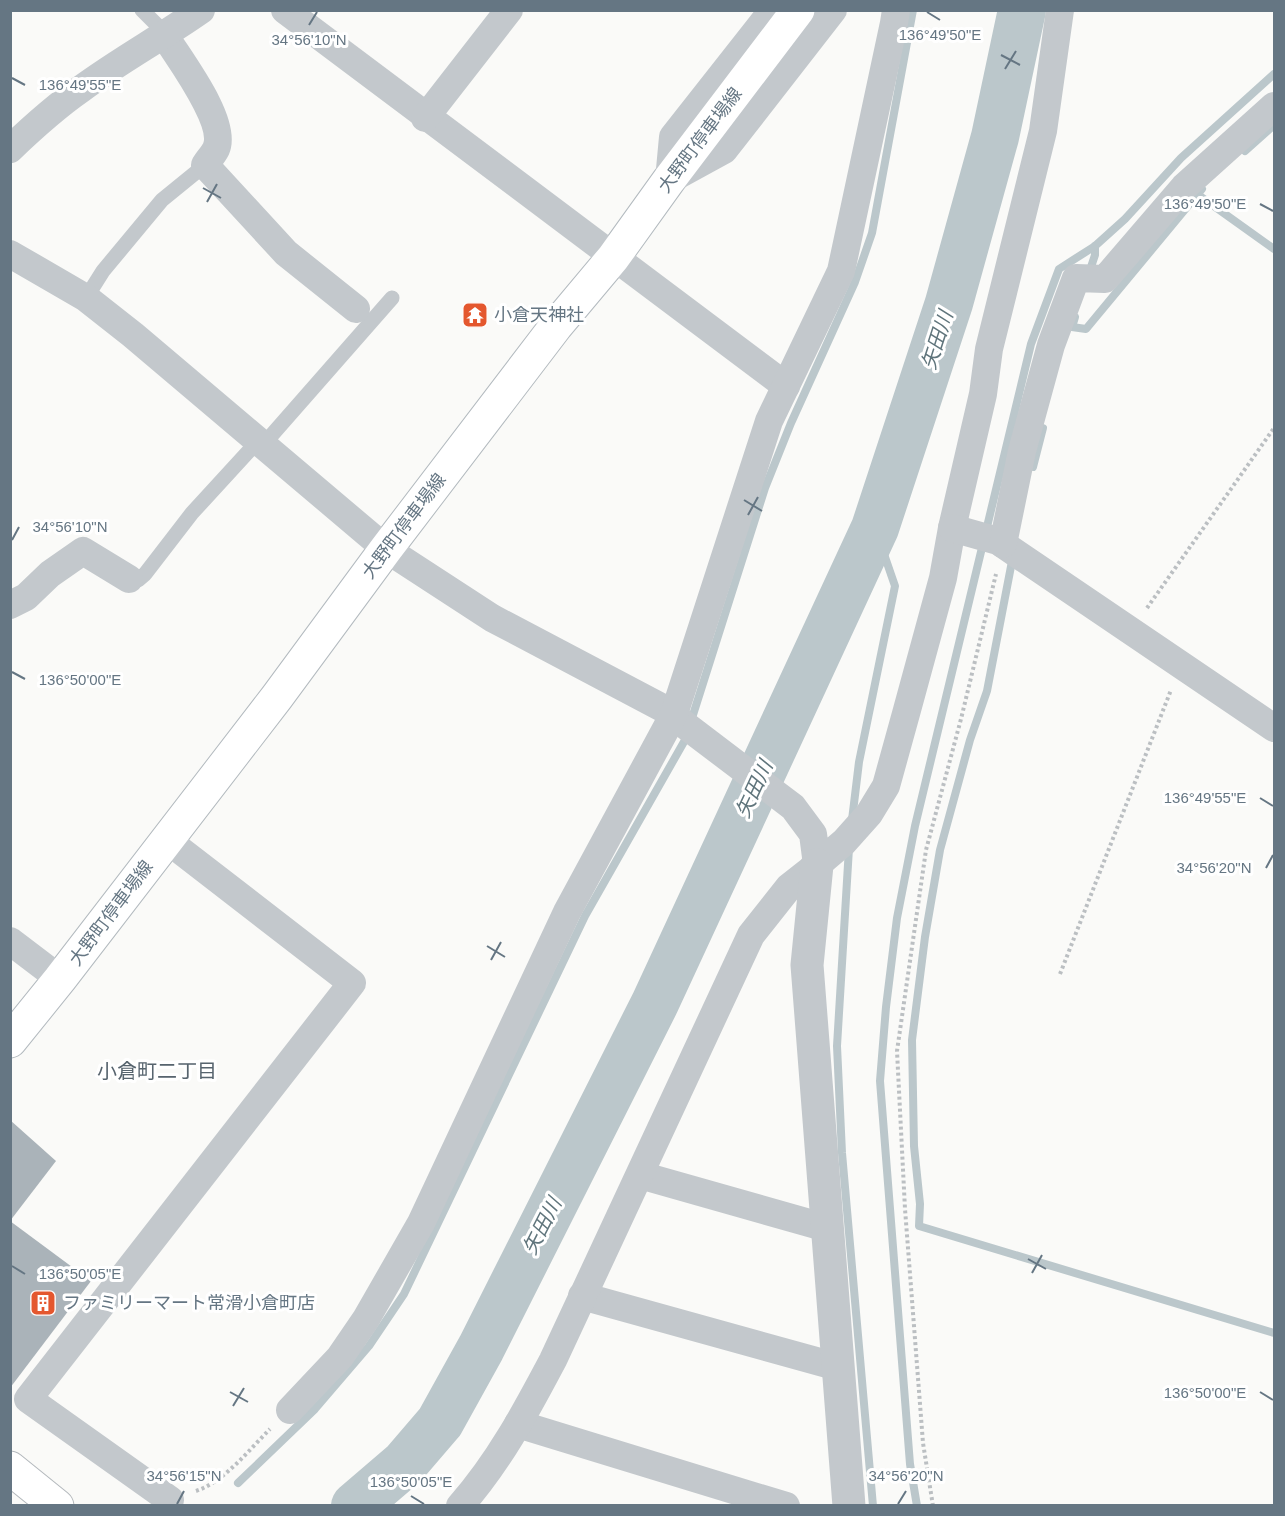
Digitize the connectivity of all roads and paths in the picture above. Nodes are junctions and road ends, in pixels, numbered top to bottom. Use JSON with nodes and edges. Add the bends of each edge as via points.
{"nodes":[{"id":1,"x":142,"y":10,"type":"edge"},
{"id":2,"x":201,"y":10,"type":"edge"},
{"id":3,"x":285,"y":10,"type":"edge"},
{"id":4,"x":509,"y":10,"type":"edge"},
{"id":5,"x":773,"y":10,"type":"edge"},
{"id":6,"x":798,"y":10,"type":"edge"},
{"id":7,"x":833,"y":10,"type":"edge"},
{"id":8,"x":896,"y":10,"type":"edge"},
{"id":9,"x":1060,"y":10,"type":"edge"},
{"id":10,"x":165,"y":36,"type":"junction"},
{"id":11,"x":1275,"y":106,"type":"edge"},
{"id":12,"x":425,"y":118,"type":"junction"},
{"id":13,"x":10,"y":149,"type":"edge"},
{"id":14,"x":204,"y":165,"type":"junction"},
{"id":15,"x":669,"y":180,"type":"junction"},
{"id":16,"x":10,"y":254,"type":"edge"},
{"id":17,"x":613,"y":258,"type":"junction"},
{"id":18,"x":86,"y":298,"type":"junction"},
{"id":19,"x":392,"y":298,"type":"dead end"},
{"id":20,"x":356,"y":309,"type":"dead end"},
{"id":21,"x":786,"y":386,"type":"junction"},
{"id":22,"x":1275,"y":428,"type":"edge"},
{"id":23,"x":261,"y":443,"type":"junction"},
{"id":24,"x":959,"y":531,"type":"junction"},
{"id":25,"x":1001,"y":542,"type":"junction"},
{"id":26,"x":386,"y":549,"type":"junction"},
{"id":27,"x":129,"y":579,"type":"joint"},
{"id":28,"x":10,"y":605,"type":"edge"},
{"id":29,"x":1131,"y":631,"type":"junction"},
{"id":30,"x":1181,"y":665,"type":"junction"},
{"id":31,"x":678,"y":718,"type":"junction"},
{"id":32,"x":1275,"y":729,"type":"edge"},
{"id":33,"x":167,"y":840,"type":"junction"},
{"id":34,"x":817,"y":866,"type":"junction"},
{"id":35,"x":10,"y":941,"type":"edge"},
{"id":36,"x":1060,"y":974,"type":"dead end"},
{"id":37,"x":60,"y":980,"type":"junction"},
{"id":38,"x":10,"y":1041,"type":"edge"},
{"id":39,"x":640,"y":1175,"type":"junction"},
{"id":40,"x":827,"y":1228,"type":"junction"},
{"id":41,"x":582,"y":1296,"type":"junction"},
{"id":42,"x":838,"y":1367,"type":"junction"},
{"id":43,"x":290,"y":1410,"type":"joint"},
{"id":44,"x":518,"y":1424,"type":"junction"},
{"id":45,"x":10,"y":1468,"type":"edge"},
{"id":46,"x":170,"y":1500,"type":"joint"},
{"id":47,"x":57,"y":1506,"type":"edge"},
{"id":48,"x":460,"y":1506,"type":"edge"},
{"id":49,"x":786,"y":1506,"type":"edge"},
{"id":50,"x":849,"y":1506,"type":"edge"},
{"id":51,"x":933,"y":1506,"type":"edge"}],
"edges":[{"from":1,"to":10,"type":"lane"},
{"from":2,"to":10,"type":"street"},
{"from":3,"to":12,"type":"street"},
{"from":4,"to":12,"type":"street"},
{"from":5,"to":15,"type":"street","via":[[673,137]]},
{"from":6,"to":15,"type":"main road","name":"大野町停車場線"},
{"from":7,"to":15,"type":"street","via":[[724,150]]},
{"from":8,"to":21,"type":"street","via":[[841,271]]},
{"from":9,"to":24,"type":"street","via":[[1043,132],[989,349]]},
{"from":10,"to":13,"type":"street","via":[[81,89]]},
{"from":10,"to":14,"type":"street","via":[[213,116],[217,148]]},
{"from":11,"to":25,"type":"street","via":[[1184,187],[1104,279],[1076,278],[1051,345]]},
{"from":12,"to":17,"type":"street"},
{"from":14,"to":18,"type":"lane","via":[[162,200],[103,271]]},
{"from":14,"to":20,"type":"street","via":[[286,254]]},
{"from":15,"to":17,"type":"main road","name":"大野町停車場線"},
{"from":16,"to":18,"type":"street"},
{"from":17,"to":21,"type":"street"},
{"from":17,"to":26,"type":"main road","name":"大野町停車場線","via":[[556,326]]},
{"from":18,"to":23,"type":"street"},
{"from":19,"to":23,"type":"lane"},
{"from":21,"to":31,"type":"street","via":[[769,421]]},
{"from":22,"to":29,"type":"path"},
{"from":23,"to":26,"type":"street"},
{"from":23,"to":27,"type":"lane","via":[[192,513],[145,574],[138,580]]},
{"from":24,"to":25,"type":"street"},
{"from":24,"to":34,"type":"street","via":[[886,786],[869,814]]},
{"from":25,"to":29,"type":"street"},
{"from":25,"to":51,"type":"path","via":[[961,719],[926,850],[897,1051],[923,1443]]},
{"from":26,"to":31,"type":"street","via":[[492,618]]},
{"from":26,"to":33,"type":"main road","name":"大野町停車場線"},
{"from":27,"to":28,"type":"street","via":[[83,551],[26,597]]},
{"from":29,"to":30,"type":"street"},
{"from":30,"to":32,"type":"street"},
{"from":30,"to":36,"type":"path"},
{"from":31,"to":34,"type":"street","via":[[793,807],[813,834]]},
{"from":31,"to":43,"type":"street","via":[[567,912],[421,1223],[340,1357]]},
{"from":33,"to":37,"type":"main road","name":"大野町停車場線"},
{"from":33,"to":46,"type":"street","via":[[352,983],[28,1399]]},
{"from":34,"to":39,"type":"street","via":[[789,887],[751,935]]},
{"from":34,"to":40,"type":"street","via":[[807,965]]},
{"from":35,"to":37,"type":"street"},
{"from":37,"to":38,"type":"main road","name":"大野町停車場線"},
{"from":39,"to":40,"type":"street"},
{"from":39,"to":41,"type":"street"},
{"from":40,"to":42,"type":"street"},
{"from":41,"to":42,"type":"street"},
{"from":41,"to":44,"type":"street"},
{"from":42,"to":50,"type":"street"},
{"from":43,"to":46,"type":"path","via":[[227,1472],[206,1487]]},
{"from":44,"to":48,"type":"street"},
{"from":44,"to":49,"type":"street"},
{"from":45,"to":47,"type":"main road"}]}
